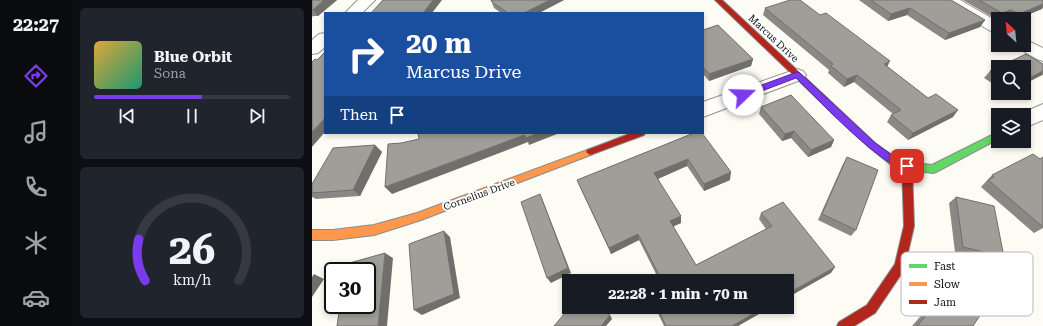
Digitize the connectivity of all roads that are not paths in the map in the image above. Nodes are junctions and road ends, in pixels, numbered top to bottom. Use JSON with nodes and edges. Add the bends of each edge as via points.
{"nodes":[{"id":1,"x":367,"y":0,"type":"edge"},
{"id":2,"x":718,"y":0,"type":"edge"},
{"id":3,"x":949,"y":0,"type":"edge"},
{"id":4,"x":354,"y":12,"type":"edge"},
{"id":5,"x":991,"y":25,"type":"edge"},
{"id":6,"x":324,"y":39,"type":"edge"},
{"id":7,"x":1031,"y":48,"type":"edge"},
{"id":8,"x":312,"y":49,"type":"edge"},
{"id":9,"x":1043,"y":55,"type":"edge"},
{"id":10,"x":797,"y":75,"type":"junction"},
{"id":11,"x":704,"y":110,"type":"edge"},
{"id":12,"x":1043,"y":111,"type":"edge"},
{"id":13,"x":1031,"y":117,"type":"edge"},
{"id":14,"x":638,"y":134,"type":"edge"},
{"id":15,"x":991,"y":139,"type":"edge"},
{"id":16,"x":907,"y":166,"type":"junction"},
{"id":17,"x":312,"y":235,"type":"edge"},
{"id":18,"x":903,"y":252,"type":"edge"},
{"id":19,"x":901,"y":262,"type":"edge"},
{"id":20,"x":843,"y":326,"type":"edge"}],
"edges":[{"from":1,"to":4,"type":"street"},
{"from":2,"to":10,"type":"street","name":"Marcus Drive"},
{"from":3,"to":5,"type":"street"},
{"from":6,"to":8,"type":"street"},
{"from":7,"to":9,"type":"street"},
{"from":10,"to":11,"type":"street"},
{"from":10,"to":16,"type":"street","name":"Marcus Drive","via":[[872,145],[893,161]]},
{"from":12,"to":13,"type":"street"},
{"from":14,"to":17,"type":"street","name":"Cornelius Drive","via":[[388,226],[333,235]]},
{"from":15,"to":16,"type":"street","name":"Marcus Drive","via":[[933,169]]},
{"from":16,"to":18,"type":"street","via":[[909,226]]},
{"from":19,"to":20,"type":"street","via":[[871,309]]}]}
